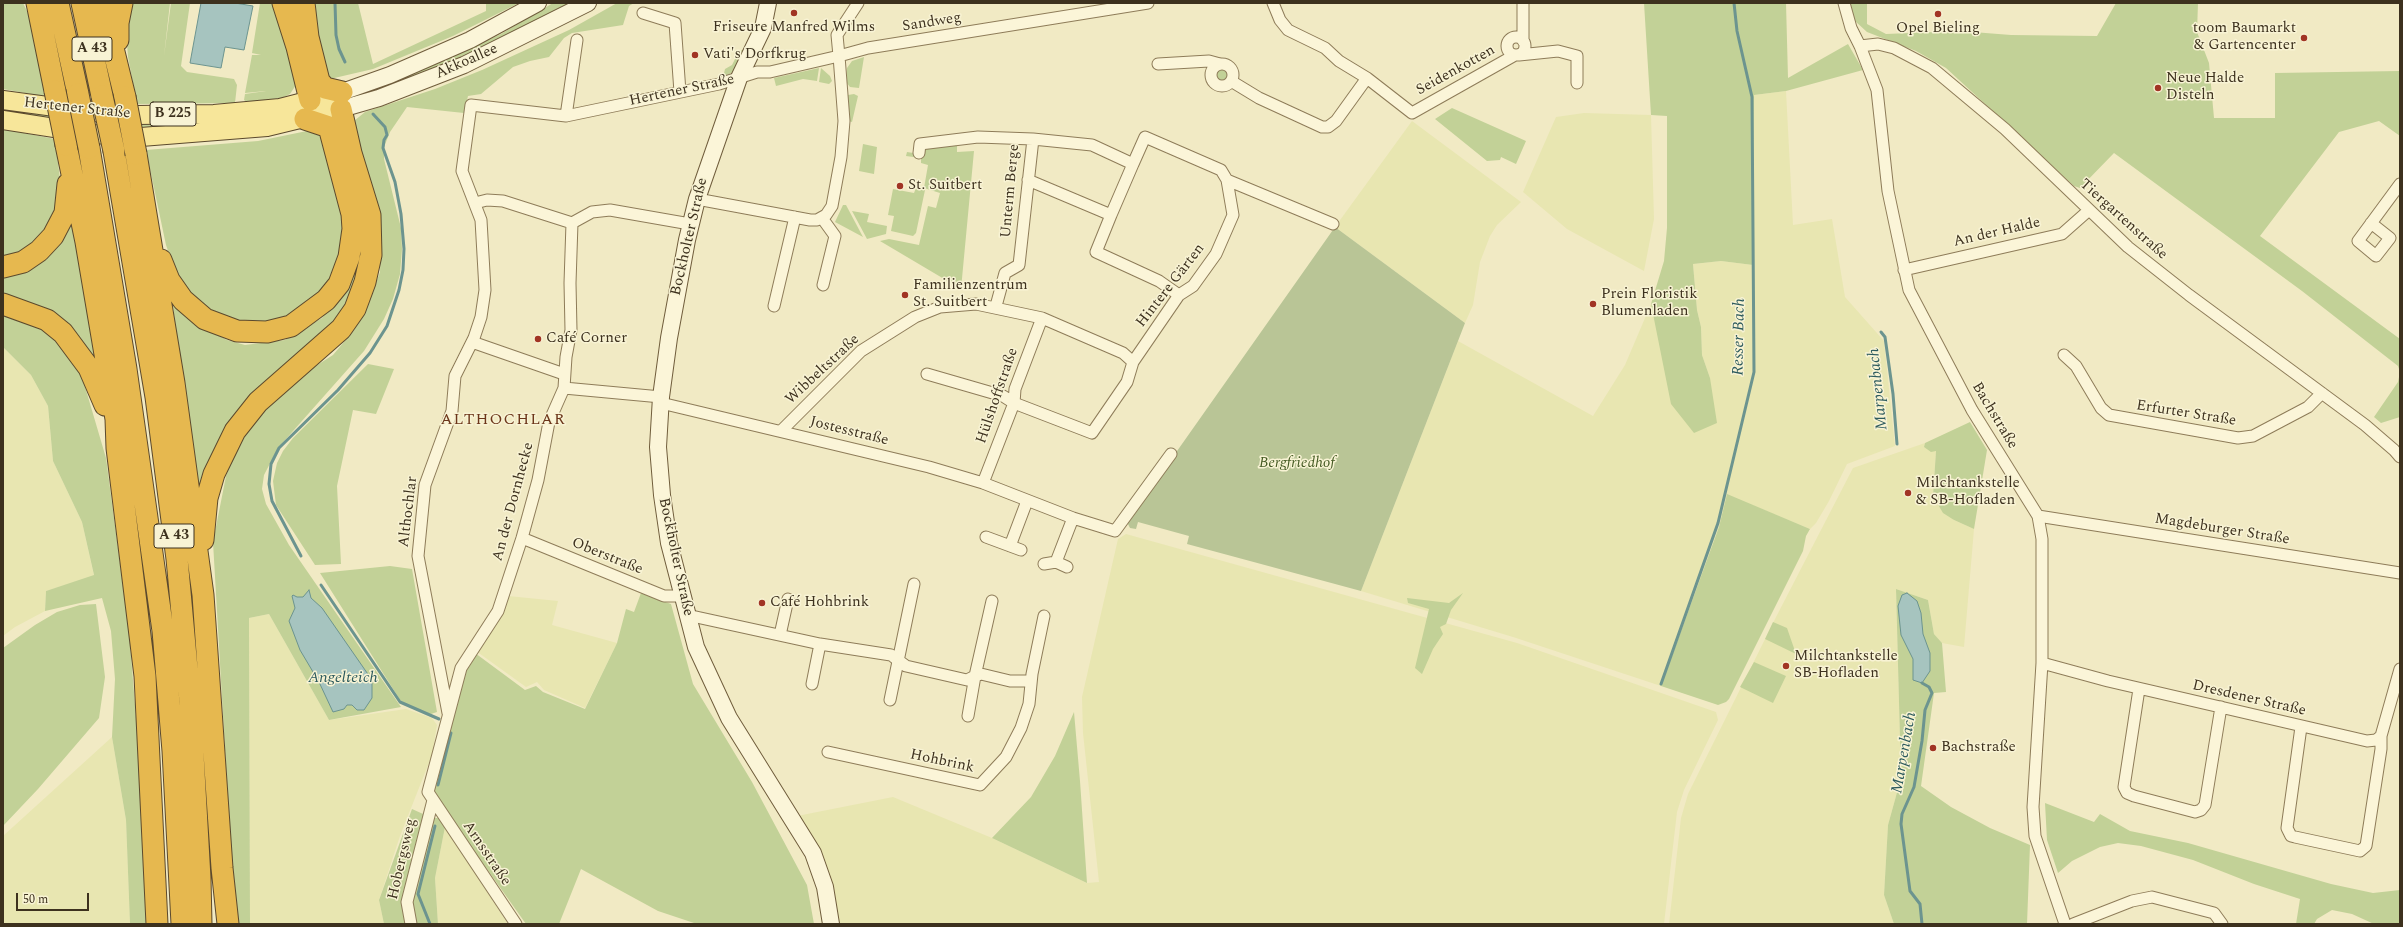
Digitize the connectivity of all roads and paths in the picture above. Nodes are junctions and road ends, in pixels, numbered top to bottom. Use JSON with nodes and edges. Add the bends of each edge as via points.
{"nodes":[{"id":1,"x":30,"y":3,"type":"edge"},
{"id":2,"x":37,"y":3,"type":"edge"},
{"id":3,"x":58,"y":3,"type":"edge"},
{"id":4,"x":82,"y":3,"type":"edge"},
{"id":5,"x":102,"y":3,"type":"edge"},
{"id":6,"x":122,"y":3,"type":"edge"},
{"id":7,"x":283,"y":3,"type":"edge"},
{"id":8,"x":304,"y":3,"type":"edge"},
{"id":9,"x":538,"y":3,"type":"edge"},
{"id":10,"x":588,"y":3,"type":"edge"},
{"id":11,"x":768,"y":3,"type":"edge"},
{"id":12,"x":858,"y":3,"type":"edge"},
{"id":13,"x":1148,"y":3,"type":"edge"},
{"id":14,"x":1273,"y":3,"type":"edge"},
{"id":15,"x":1523,"y":3,"type":"edge"},
{"id":16,"x":1844,"y":3,"type":"edge"},
{"id":17,"x":1128,"y":5,"type":"edge"},
{"id":18,"x":643,"y":13,"type":"dead end"},
{"id":19,"x":577,"y":40,"type":"dead end"},
{"id":20,"x":46,"y":46,"type":"junction"},
{"id":21,"x":1860,"y":46,"type":"junction"},
{"id":22,"x":1517,"y":55,"type":"junction"},
{"id":23,"x":839,"y":56,"type":"junction"},
{"id":24,"x":1158,"y":64,"type":"dead end"},
{"id":25,"x":1220,"y":64,"type":"junction"},
{"id":26,"x":739,"y":78,"type":"junction"},
{"id":27,"x":1367,"y":78,"type":"junction"},
{"id":28,"x":1232,"y":82,"type":"junction"},
{"id":29,"x":1577,"y":83,"type":"dead end"},
{"id":30,"x":123,"y":88,"type":"junction"},
{"id":31,"x":680,"y":92,"type":"junction"},
{"id":32,"x":3,"y":100,"type":"edge"},
{"id":33,"x":341,"y":101,"type":"junction"},
{"id":34,"x":307,"y":110,"type":"junction"},
{"id":35,"x":470,"y":112,"type":"joint"},
{"id":36,"x":566,"y":116,"type":"junction"},
{"id":37,"x":3,"y":120,"type":"edge"},
{"id":38,"x":1033,"y":139,"type":"junction"},
{"id":39,"x":66,"y":145,"type":"junction"},
{"id":40,"x":918,"y":153,"type":"dead end"},
{"id":41,"x":1133,"y":164,"type":"junction"},
{"id":42,"x":1028,"y":180,"type":"junction"},
{"id":43,"x":1227,"y":180,"type":"junction"},
{"id":44,"x":2400,"y":184,"type":"edge"},
{"id":45,"x":696,"y":199,"type":"junction"},
{"id":46,"x":476,"y":203,"type":"junction"},
{"id":47,"x":2088,"y":211,"type":"junction"},
{"id":48,"x":1111,"y":215,"type":"junction"},
{"id":49,"x":147,"y":216,"type":"junction"},
{"id":50,"x":795,"y":217,"type":"junction"},
{"id":51,"x":822,"y":218,"type":"junction"},
{"id":52,"x":572,"y":223,"type":"junction"},
{"id":53,"x":2371,"y":223,"type":"dead end"},
{"id":54,"x":690,"y":224,"type":"junction"},
{"id":55,"x":1333,"y":224,"type":"dead end"},
{"id":56,"x":3,"y":267,"type":"edge"},
{"id":57,"x":1904,"y":270,"type":"junction"},
{"id":58,"x":823,"y":285,"type":"dead end"},
{"id":59,"x":1179,"y":295,"type":"junction"},
{"id":60,"x":3,"y":304,"type":"edge"},
{"id":61,"x":774,"y":306,"type":"dead end"},
{"id":62,"x":996,"y":306,"type":"junction"},
{"id":63,"x":1042,"y":318,"type":"junction"},
{"id":64,"x":472,"y":342,"type":"junction"},
{"id":65,"x":2064,"y":355,"type":"dead end"},
{"id":66,"x":1133,"y":362,"type":"junction"},
{"id":67,"x":564,"y":374,"type":"junction"},
{"id":68,"x":927,"y":374,"type":"dead end"},
{"id":69,"x":564,"y":388,"type":"junction"},
{"id":70,"x":2322,"y":393,"type":"junction"},
{"id":71,"x":661,"y":400,"type":"junction"},
{"id":72,"x":1014,"y":402,"type":"junction"},
{"id":73,"x":780,"y":431,"type":"junction"},
{"id":74,"x":117,"y":448,"type":"junction"},
{"id":75,"x":1171,"y":454,"type":"dead end"},
{"id":76,"x":2400,"y":457,"type":"edge"},
{"id":77,"x":983,"y":483,"type":"junction"},
{"id":78,"x":1027,"y":501,"type":"junction"},
{"id":79,"x":2038,"y":516,"type":"junction"},
{"id":80,"x":1073,"y":518,"type":"junction"},
{"id":81,"x":986,"y":537,"type":"dead end"},
{"id":82,"x":522,"y":538,"type":"junction"},
{"id":83,"x":1056,"y":562,"type":"junction"},
{"id":84,"x":1044,"y":564,"type":"dead end"},
{"id":85,"x":1068,"y":567,"type":"dead end"},
{"id":86,"x":2400,"y":573,"type":"edge"},
{"id":87,"x":914,"y":584,"type":"dead end"},
{"id":88,"x":203,"y":595,"type":"junction"},
{"id":89,"x":683,"y":596,"type":"junction"},
{"id":90,"x":788,"y":599,"type":"dead end"},
{"id":91,"x":992,"y":601,"type":"dead end"},
{"id":92,"x":687,"y":615,"type":"junction"},
{"id":93,"x":1044,"y":616,"type":"dead end"},
{"id":94,"x":780,"y":636,"type":"junction"},
{"id":95,"x":820,"y":644,"type":"junction"},
{"id":96,"x":898,"y":660,"type":"junction"},
{"id":97,"x":2042,"y":663,"type":"junction"},
{"id":98,"x":2400,"y":669,"type":"edge"},
{"id":99,"x":976,"y":676,"type":"junction"},
{"id":100,"x":1031,"y":681,"type":"junction"},
{"id":101,"x":812,"y":684,"type":"dead end"},
{"id":102,"x":2139,"y":689,"type":"junction"},
{"id":103,"x":890,"y":700,"type":"dead end"},
{"id":104,"x":2221,"y":707,"type":"junction"},
{"id":105,"x":448,"y":712,"type":"junction"},
{"id":106,"x":968,"y":716,"type":"dead end"},
{"id":107,"x":2302,"y":727,"type":"junction"},
{"id":108,"x":2381,"y":736,"type":"junction"},
{"id":109,"x":828,"y":752,"type":"dead end"},
{"id":110,"x":433,"y":800,"type":"junction"},
{"id":111,"x":157,"y":924,"type":"edge"},
{"id":112,"x":182,"y":924,"type":"edge"},
{"id":113,"x":201,"y":924,"type":"edge"},
{"id":114,"x":228,"y":924,"type":"edge"},
{"id":115,"x":411,"y":924,"type":"edge"},
{"id":116,"x":516,"y":924,"type":"edge"},
{"id":117,"x":832,"y":924,"type":"edge"},
{"id":118,"x":2065,"y":924,"type":"edge"},
{"id":119,"x":2073,"y":924,"type":"edge"},
{"id":120,"x":2222,"y":924,"type":"edge"}],
"edges":[{"from":1,"to":20,"type":"highway"},
{"from":2,"to":20,"type":"highway"},
{"from":3,"to":112,"type":"highway","number":"A 43","bridge":true,"via":[[89,148],[126,369],[163,631],[174,765]]},
{"from":4,"to":113,"type":"highway","number":"A 43","bridge":true,"via":[[114,151],[156,397],[177,559],[190,701]]},
{"from":5,"to":30,"type":"highway"},
{"from":6,"to":30,"type":"highway","via":[[118,23]]},
{"from":7,"to":34,"type":"highway","via":[[297,47]]},
{"from":8,"to":33,"type":"highway","via":[[308,37],[319,81]]},
{"from":9,"to":33,"type":"street","name":"Akkoallee","via":[[470,40],[390,75]]},
{"from":10,"to":33,"type":"street","name":"Akkoallee","via":[[464,65],[379,98]]},
{"from":11,"to":26,"type":"street","name":"Bockholter Straße","via":[[763,28]]},
{"from":12,"to":23,"type":"street","via":[[837,35]]},
{"from":13,"to":17,"type":"street","name":"Sandweg"},
{"from":14,"to":27,"type":"street","via":[[1280,20],[1288,30],[1325,48],[1339,61]]},
{"from":15,"to":22,"type":"street","name":"Seidenkotten","via":[[1525,49]]},
{"from":16,"to":21,"type":"street","via":[[1851,28]]},
{"from":17,"to":23,"type":"street","name":"Sandweg","via":[[876,47]]},
{"from":18,"to":31,"type":"street","via":[[675,23]]},
{"from":19,"to":36,"type":"street"},
{"from":20,"to":39,"type":"highway","bridge":true},
{"from":21,"to":47,"type":"street","name":"Tiergartenstraße","via":[[1878,44],[1894,48],[1932,68],[2005,129]]},
{"from":21,"to":57,"type":"street","name":"Bachstraße","via":[[1878,90],[1888,191]]},
{"from":22,"to":27,"type":"street","name":"Seidenkotten","via":[[1412,113]]},
{"from":22,"to":29,"type":"street","name":"Seidenkotten","via":[[1558,51],[1577,56]]},
{"from":23,"to":26,"type":"street","name":"Hertener Straße"},
{"from":23,"to":51,"type":"street","via":[[844,121],[841,157],[832,206]]},
{"from":24,"to":25,"type":"street","via":[[1209,61]]},
{"from":25,"to":28,"type":"street","via":[[1225,64],[1233,71]]},
{"from":25,"to":28,"type":"street","via":[[1215,67],[1212,78],[1215,84],[1221,86]]},
{"from":26,"to":31,"type":"street","name":"Hertener Straße"},
{"from":26,"to":45,"type":"street","name":"Bockholter Straße"},
{"from":27,"to":28,"type":"street","via":[[1336,121],[1328,127],[1322,127],[1259,98]]},
{"from":30,"to":49,"type":"highway","bridge":true},
{"from":31,"to":36,"type":"street","name":"Hertener Straße"},
{"from":32,"to":34,"type":"main road","name":"Hertener Straße","number":"B 225","via":[[50,108],[137,115],[280,108]]},
{"from":33,"to":34,"type":"main road","name":"Hertener Straße","number":"B 225"},
{"from":33,"to":88,"type":"highway","via":[[351,154],[370,215],[371,255],[366,282],[355,309],[341,329],[258,402],[229,441],[218,462],[207,498],[202,530]]},
{"from":34,"to":37,"type":"main road","name":"Hertener Straße","number":"B 225","via":[[237,131],[141,137],[93,134]]},
{"from":34,"to":49,"type":"highway","via":[[329,127],[350,199],[353,229],[349,257],[334,292],[316,309],[291,326],[267,332],[237,331],[215,324],[195,312],[182,300],[169,280]]},
{"from":35,"to":36,"type":"street","name":"Hertener Straße","via":[[471,105]]},
{"from":35,"to":46,"type":"street","name":"Althochlar","via":[[462,171]]},
{"from":38,"to":40,"type":"street","name":"Unterm Berge","via":[[978,137],[920,144]]},
{"from":38,"to":41,"type":"street","via":[[1092,145]]},
{"from":38,"to":42,"type":"street","name":"Unterm Berge"},
{"from":39,"to":56,"type":"highway","via":[[67,200],[60,225],[53,236],[23,262]]},
{"from":39,"to":74,"type":"highway","via":[[96,299],[116,419]]},
{"from":41,"to":43,"type":"street","via":[[1145,137],[1221,170]]},
{"from":41,"to":48,"type":"street"},
{"from":42,"to":48,"type":"street"},
{"from":42,"to":62,"type":"street","name":"Unterm Berge","via":[[1019,265],[1005,273]]},
{"from":43,"to":55,"type":"street"},
{"from":43,"to":59,"type":"street","name":"Hintere Gärten","via":[[1233,215],[1216,254],[1193,286]]},
{"from":44,"to":53,"type":"street"},
{"from":45,"to":50,"type":"street"},
{"from":45,"to":54,"type":"street","name":"Bockholter Straße"},
{"from":46,"to":52,"type":"street","via":[[487,200],[503,202]]},
{"from":46,"to":64,"type":"street","name":"Althochlar","via":[[481,220],[485,290],[481,317]]},
{"from":47,"to":57,"type":"street","name":"An der Halde","via":[[2062,234]]},
{"from":47,"to":70,"type":"street","name":"Tiergartenstraße","via":[[2128,248]]},
{"from":48,"to":59,"type":"street","via":[[1096,252],[1159,281]]},
{"from":49,"to":88,"type":"highway","via":[[174,383]]},
{"from":50,"to":51,"type":"street","via":[[810,220]]},
{"from":50,"to":61,"type":"street"},
{"from":51,"to":58,"type":"street","via":[[835,236]]},
{"from":52,"to":54,"type":"street","via":[[592,212],[610,210]]},
{"from":52,"to":67,"type":"street","name":"An der Dornhecke","via":[[572,330]]},
{"from":54,"to":71,"type":"street","name":"Bockholter Straße","via":[[675,301]]},
{"from":57,"to":79,"type":"street","name":"Bachstraße","via":[[1909,290],[1972,410]]},
{"from":59,"to":66,"type":"street","name":"Hintere Gärten"},
{"from":60,"to":74,"type":"highway","via":[[47,320],[63,333],[79,353],[89,368],[105,406]]},
{"from":62,"to":63,"type":"street","name":"Wibbeltstraße"},
{"from":62,"to":73,"type":"street","name":"Wibbeltstraße","via":[[957,304],[940,307],[915,317],[861,351]]},
{"from":63,"to":66,"type":"street","name":"Wibbeltstraße","via":[[1123,353]]},
{"from":63,"to":72,"type":"street","name":"Hülshoffstraße","via":[[1015,389]]},
{"from":64,"to":67,"type":"street"},
{"from":64,"to":105,"type":"street","name":"Althochlar","via":[[455,376],[452,411],[425,486],[418,556]]},
{"from":65,"to":70,"type":"street","name":"Erfurter Straße","via":[[2076,366],[2101,408],[2109,415],[2238,438],[2253,436],[2308,407]]},
{"from":66,"to":72,"type":"street","via":[[1128,382],[1092,433]]},
{"from":67,"to":69,"type":"street","name":"An der Dornhecke"},
{"from":68,"to":72,"type":"street","via":[[1003,396]]},
{"from":69,"to":71,"type":"street","name":"Jostesstraße"},
{"from":69,"to":82,"type":"street","name":"An der Dornhecke","via":[[549,422],[538,480]]},
{"from":70,"to":76,"type":"street","name":"Tiergartenstraße","via":[[2365,425]]},
{"from":71,"to":73,"type":"street","name":"Jostesstraße"},
{"from":71,"to":89,"type":"street","name":"Bockholter Straße","via":[[658,447],[662,495],[669,543]]},
{"from":72,"to":77,"type":"street","name":"Hülshoffstraße"},
{"from":73,"to":77,"type":"street","name":"Jostesstraße","via":[[929,467]]},
{"from":74,"to":111,"type":"highway","via":[[145,676]]},
{"from":75,"to":80,"type":"street","name":"Jostesstraße","via":[[1116,531]]},
{"from":77,"to":78,"type":"street","name":"Jostesstraße"},
{"from":78,"to":80,"type":"street","name":"Jostesstraße"},
{"from":78,"to":81,"type":"street","via":[[1016,548]]},
{"from":79,"to":86,"type":"street","name":"Magdeburger Straße"},
{"from":79,"to":97,"type":"street","name":"Bachstraße","via":[[2042,539]]},
{"from":80,"to":83,"type":"street"},
{"from":82,"to":89,"type":"street","name":"Oberstraße","via":[[664,596]]},
{"from":82,"to":105,"type":"street","name":"An der Dornhecke","via":[[498,611],[461,668]]},
{"from":83,"to":84,"type":"street"},
{"from":83,"to":85,"type":"street"},
{"from":87,"to":96,"type":"street"},
{"from":88,"to":114,"type":"highway"},
{"from":89,"to":92,"type":"street","name":"Bockholter Straße"},
{"from":90,"to":94,"type":"street"},
{"from":91,"to":99,"type":"street"},
{"from":92,"to":94,"type":"street"},
{"from":92,"to":117,"type":"street","name":"Bockholter Straße","via":[[696,647],[729,718],[813,853],[825,887]]},
{"from":93,"to":100,"type":"street","name":"Hohbrink"},
{"from":94,"to":95,"type":"street"},
{"from":95,"to":96,"type":"street","via":[[891,656]]},
{"from":95,"to":101,"type":"street"},
{"from":96,"to":99,"type":"street","via":[[906,666],[967,680]]},
{"from":96,"to":103,"type":"street"},
{"from":97,"to":102,"type":"street","name":"Dresdener Straße"},
{"from":97,"to":118,"type":"street","name":"Bachstraße","via":[[2033,807],[2035,836]]},
{"from":98,"to":108,"type":"street"},
{"from":99,"to":100,"type":"street","via":[[981,674],[1010,681]]},
{"from":99,"to":106,"type":"street"},
{"from":100,"to":109,"type":"street","name":"Hohbrink","via":[[1029,704],[1021,728],[1006,757],[980,785]]},
{"from":102,"to":104,"type":"street","name":"Dresdener Straße"},
{"from":102,"to":104,"type":"street","via":[[2124,787],[2127,793],[2134,796],[2196,812],[2205,805]]},
{"from":104,"to":107,"type":"street","name":"Dresdener Straße"},
{"from":105,"to":110,"type":"street","name":"An der Dornhecke","via":[[428,792]]},
{"from":107,"to":108,"type":"street","name":"Dresdener Straße","via":[[2367,741],[2376,740]]},
{"from":107,"to":108,"type":"street","via":[[2287,828],[2290,836],[2360,851],[2366,846]]},
{"from":110,"to":115,"type":"street","name":"Hobergsweg","via":[[406,902]]},
{"from":110,"to":116,"type":"street","name":"Arnsstraße"},
{"from":119,"to":120,"type":"street","via":[[2132,901],[2152,897],[2214,914]]}]}
